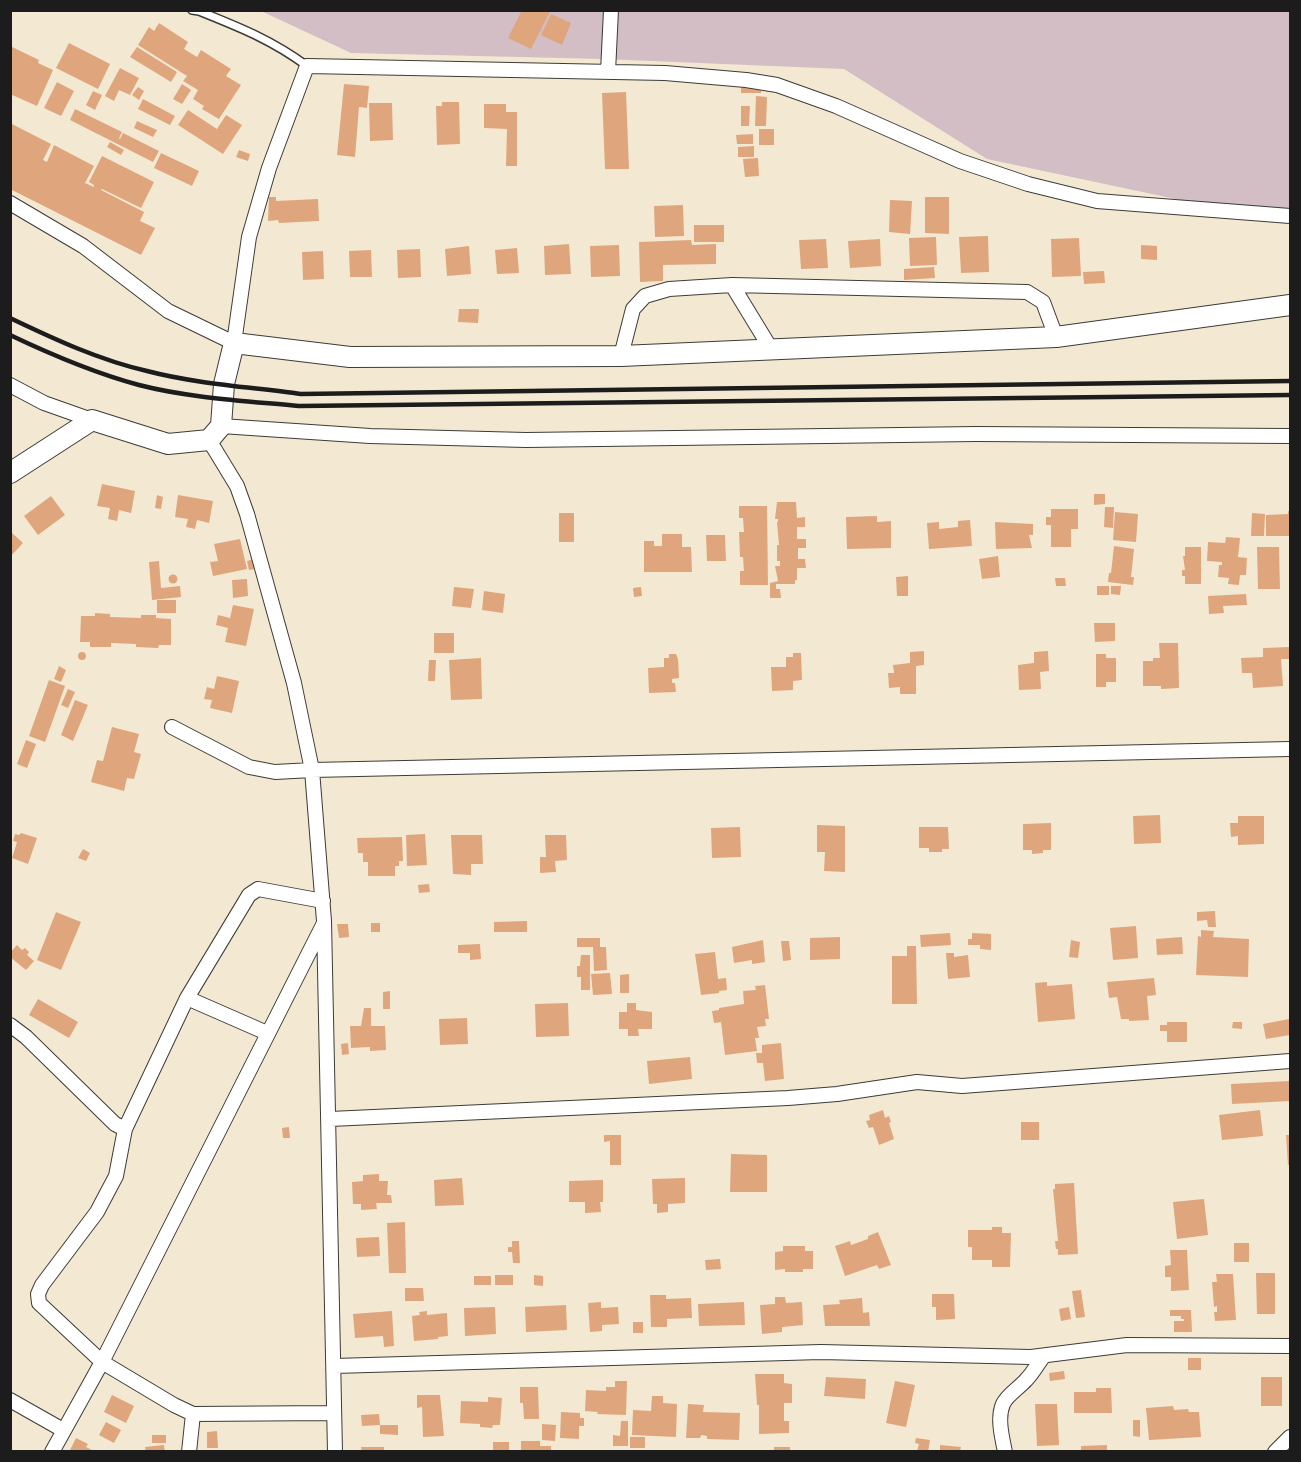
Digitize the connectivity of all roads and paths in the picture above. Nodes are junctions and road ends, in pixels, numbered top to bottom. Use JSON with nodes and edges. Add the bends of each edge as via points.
{"nodes":[{"id":1,"x":192,"y":10,"type":"edge"},
{"id":2,"x":611,"y":10,"type":"edge"},
{"id":3,"x":307,"y":66,"type":"junction"},
{"id":4,"x":608,"y":72,"type":"junction"},
{"id":5,"x":10,"y":204,"type":"edge"},
{"id":6,"x":1290,"y":216,"type":"edge"},
{"id":7,"x":732,"y":285,"type":"junction"},
{"id":8,"x":1290,"y":305,"type":"edge"},
{"id":9,"x":1056,"y":337,"type":"junction"},
{"id":10,"x":234,"y":343,"type":"junction"},
{"id":11,"x":771,"y":350,"type":"junction"},
{"id":12,"x":621,"y":356,"type":"junction"},
{"id":13,"x":10,"y":386,"type":"edge"},
{"id":14,"x":92,"y":420,"type":"junction"},
{"id":15,"x":215,"y":433,"type":"junction"},
{"id":16,"x":1290,"y":436,"type":"edge"},
{"id":17,"x":10,"y":473,"type":"edge"},
{"id":18,"x":172,"y":727,"type":"dead end"},
{"id":19,"x":1290,"y":749,"type":"edge"},
{"id":20,"x":312,"y":770,"type":"junction"},
{"id":21,"x":323,"y":901,"type":"junction"},
{"id":22,"x":324,"y":921,"type":"junction"},
{"id":23,"x":187,"y":998,"type":"junction"},
{"id":24,"x":10,"y":1026,"type":"edge"},
{"id":25,"x":267,"y":1034,"type":"junction"},
{"id":26,"x":1290,"y":1061,"type":"edge"},
{"id":27,"x":330,"y":1119,"type":"junction"},
{"id":28,"x":125,"y":1129,"type":"junction"},
{"id":29,"x":1290,"y":1346,"type":"edge"},
{"id":30,"x":1042,"y":1357,"type":"junction"},
{"id":31,"x":102,"y":1362,"type":"junction"},
{"id":32,"x":334,"y":1366,"type":"junction"},
{"id":33,"x":10,"y":1400,"type":"edge"},
{"id":34,"x":333,"y":1413,"type":"junction"},
{"id":35,"x":193,"y":1414,"type":"junction"},
{"id":36,"x":63,"y":1430,"type":"junction"},
{"id":37,"x":1290,"y":1437,"type":"edge"},
{"id":38,"x":52,"y":1452,"type":"edge"},
{"id":39,"x":189,"y":1452,"type":"edge"},
{"id":40,"x":334,"y":1452,"type":"edge"},
{"id":41,"x":1005,"y":1452,"type":"edge"},
{"id":42,"x":1275,"y":1452,"type":"edge"}],
"edges":[{"from":1,"to":3,"type":"lane","via":[[249,30]]},
{"from":2,"to":4,"type":"street"},
{"from":3,"to":4,"type":"street"},
{"from":3,"to":10,"type":"street","via":[[268,168],[249,237]]},
{"from":4,"to":6,"type":"street","via":[[665,73],[777,85],[836,106],[960,161],[1028,184],[1097,201]]},
{"from":5,"to":10,"type":"street","via":[[83,246],[168,311]]},
{"from":7,"to":9,"type":"street","via":[[1027,292],[1043,302]]},
{"from":7,"to":11,"type":"street"},
{"from":7,"to":12,"type":"street","via":[[669,289],[645,297],[633,309]]},
{"from":8,"to":9,"type":"street"},
{"from":9,"to":11,"type":"street"},
{"from":10,"to":12,"type":"street","via":[[350,357]]},
{"from":10,"to":15,"type":"street"},
{"from":11,"to":12,"type":"street"},
{"from":13,"to":14,"type":"street"},
{"from":14,"to":15,"type":"street","via":[[168,444]]},
{"from":14,"to":17,"type":"street"},
{"from":15,"to":16,"type":"street","via":[[526,440]]},
{"from":15,"to":20,"type":"street","via":[[247,514],[294,683]]},
{"from":18,"to":20,"type":"street","via":[[249,767],[275,772]]},
{"from":19,"to":20,"type":"street"},
{"from":20,"to":21,"type":"street"},
{"from":21,"to":22,"type":"street"},
{"from":21,"to":23,"type":"street","via":[[258,889],[249,895]]},
{"from":22,"to":25,"type":"street"},
{"from":22,"to":27,"type":"street"},
{"from":23,"to":25,"type":"street"},
{"from":23,"to":28,"type":"street"},
{"from":24,"to":28,"type":"street"},
{"from":25,"to":31,"type":"street"},
{"from":26,"to":27,"type":"street","via":[[962,1086],[917,1082],[788,1098]]},
{"from":27,"to":32,"type":"street"},
{"from":28,"to":31,"type":"street","via":[[116,1176],[97,1212],[38,1294],[39,1303]]},
{"from":29,"to":30,"type":"street","via":[[1127,1345]]},
{"from":30,"to":32,"type":"street","via":[[821,1352]]},
{"from":30,"to":41,"type":"street","via":[[1028,1379],[1002,1406]]},
{"from":31,"to":35,"type":"street"},
{"from":31,"to":36,"type":"street"},
{"from":32,"to":34,"type":"street"},
{"from":33,"to":36,"type":"street"},
{"from":34,"to":35,"type":"street"},
{"from":34,"to":40,"type":"street"},
{"from":35,"to":39,"type":"street"},
{"from":36,"to":38,"type":"street"},
{"from":37,"to":42,"type":"street"}]}
